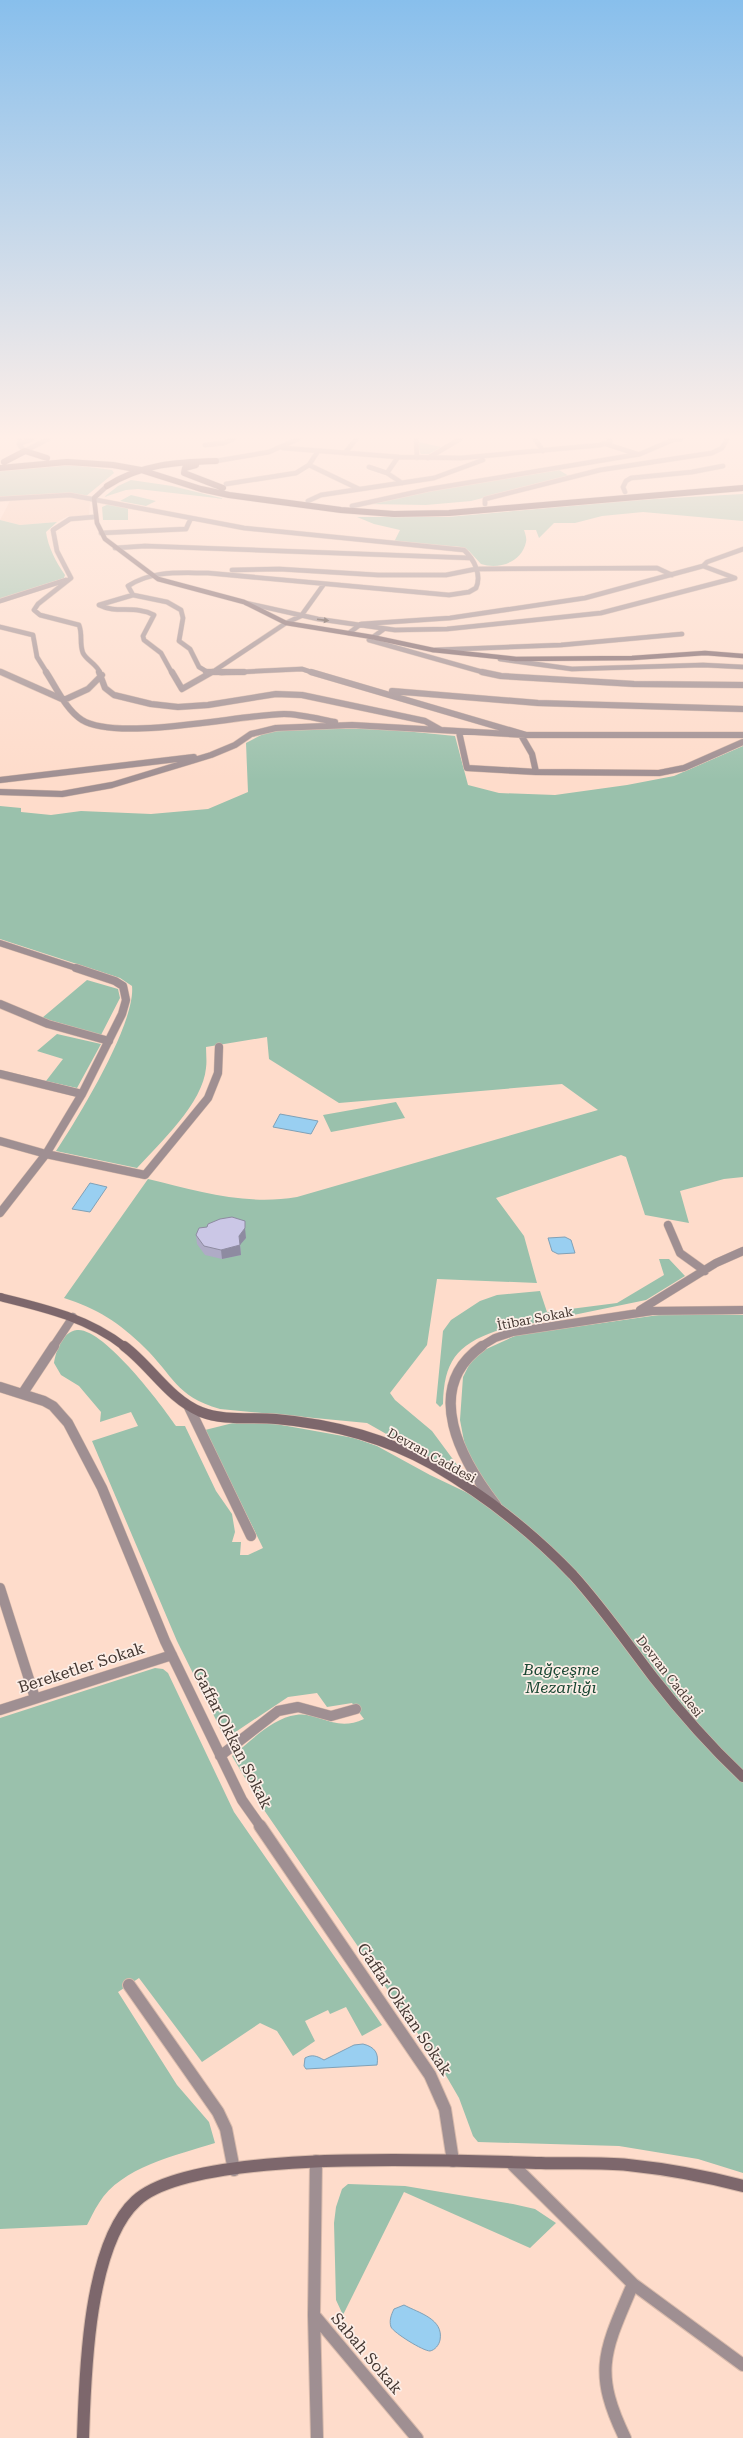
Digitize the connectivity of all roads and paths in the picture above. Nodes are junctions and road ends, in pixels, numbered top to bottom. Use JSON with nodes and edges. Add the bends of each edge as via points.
{"nodes":[{"id":1,"x":59,"y":553,"type":"edge"},
{"id":2,"x":122,"y":553,"type":"edge"},
{"id":3,"x":329,"y":553,"type":"edge"},
{"id":4,"x":467,"y":553,"type":"edge"},
{"id":5,"x":733,"y":553,"type":"edge"},
{"id":6,"x":471,"y":558,"type":"junction"},
{"id":7,"x":703,"y":566,"type":"junction"},
{"id":8,"x":476,"y":569,"type":"junction"},
{"id":9,"x":204,"y":572,"type":"junction"},
{"id":10,"x":152,"y":575,"type":"junction"},
{"id":11,"x":672,"y":575,"type":"junction"},
{"id":12,"x":71,"y":579,"type":"junction"},
{"id":13,"x":324,"y":584,"type":"junction"},
{"id":14,"x":133,"y":595,"type":"junction"},
{"id":15,"x":0,"y":601,"type":"edge"},
{"id":16,"x":244,"y":602,"type":"junction"},
{"id":17,"x":301,"y":616,"type":"junction"},
{"id":18,"x":286,"y":623,"type":"junction"},
{"id":19,"x":361,"y":624,"type":"junction"},
{"id":20,"x":0,"y":627,"type":"edge"},
{"id":21,"x":384,"y":629,"type":"junction"},
{"id":22,"x":349,"y":632,"type":"junction"},
{"id":23,"x":682,"y":634,"type":"dead end"},
{"id":24,"x":372,"y":636,"type":"junction"},
{"id":25,"x":433,"y":650,"type":"junction"},
{"id":26,"x":743,"y":656,"type":"edge"},
{"id":27,"x":498,"y":658,"type":"junction"},
{"id":28,"x":743,"y":667,"type":"edge"},
{"id":29,"x":0,"y":671,"type":"edge"},
{"id":30,"x":210,"y":673,"type":"junction"},
{"id":31,"x":102,"y":675,"type":"junction"},
{"id":32,"x":743,"y":685,"type":"edge"},
{"id":33,"x":376,"y":690,"type":"junction"},
{"id":34,"x":64,"y":700,"type":"junction"},
{"id":35,"x":743,"y":709,"type":"edge"},
{"id":36,"x":352,"y":725,"type":"junction"},
{"id":37,"x":443,"y":731,"type":"junction"},
{"id":38,"x":459,"y":732,"type":"junction"},
{"id":39,"x":524,"y":735,"type":"junction"},
{"id":40,"x":743,"y":735,"type":"edge"},
{"id":41,"x":743,"y":742,"type":"edge"},
{"id":42,"x":211,"y":756,"type":"junction"},
{"id":43,"x":536,"y":772,"type":"junction"},
{"id":44,"x":0,"y":780,"type":"edge"},
{"id":45,"x":0,"y":792,"type":"edge"},
{"id":46,"x":0,"y":944,"type":"edge"},
{"id":47,"x":0,"y":1004,"type":"edge"},
{"id":48,"x":109,"y":1041,"type":"junction"},
{"id":49,"x":219,"y":1048,"type":"dead end"},
{"id":50,"x":0,"y":1074,"type":"edge"},
{"id":51,"x":82,"y":1094,"type":"junction"},
{"id":52,"x":0,"y":1141,"type":"edge"},
{"id":53,"x":46,"y":1154,"type":"junction"},
{"id":54,"x":0,"y":1213,"type":"edge"},
{"id":55,"x":668,"y":1225,"type":"dead end"},
{"id":56,"x":743,"y":1251,"type":"edge"},
{"id":57,"x":705,"y":1271,"type":"junction"},
{"id":58,"x":0,"y":1297,"type":"edge"},
{"id":59,"x":743,"y":1310,"type":"edge"},
{"id":60,"x":634,"y":1313,"type":"junction"},
{"id":61,"x":73,"y":1316,"type":"junction"},
{"id":62,"x":0,"y":1387,"type":"edge"},
{"id":63,"x":24,"y":1393,"type":"junction"},
{"id":64,"x":189,"y":1407,"type":"junction"},
{"id":65,"x":498,"y":1507,"type":"junction"},
{"id":66,"x":251,"y":1536,"type":"dead end"},
{"id":67,"x":0,"y":1588,"type":"edge"},
{"id":68,"x":172,"y":1655,"type":"junction"},
{"id":69,"x":35,"y":1698,"type":"junction"},
{"id":70,"x":356,"y":1709,"type":"dead end"},
{"id":71,"x":0,"y":1710,"type":"edge"},
{"id":72,"x":220,"y":1756,"type":"junction"},
{"id":73,"x":743,"y":1777,"type":"edge"},
{"id":74,"x":129,"y":1985,"type":"dead end"},
{"id":75,"x":316,"y":2161,"type":"junction"},
{"id":76,"x":453,"y":2161,"type":"junction"},
{"id":77,"x":510,"y":2162,"type":"junction"},
{"id":78,"x":234,"y":2170,"type":"junction"},
{"id":79,"x":743,"y":2186,"type":"edge"},
{"id":80,"x":633,"y":2284,"type":"junction"},
{"id":81,"x":314,"y":2316,"type":"junction"},
{"id":82,"x":743,"y":2364,"type":"edge"},
{"id":83,"x":83,"y":2438,"type":"edge"},
{"id":84,"x":317,"y":2438,"type":"edge"},
{"id":85,"x":417,"y":2438,"type":"edge"},
{"id":86,"x":625,"y":2438,"type":"edge"}],
"edges":[{"from":1,"to":12,"type":"street","via":[[71,574]]},
{"from":2,"to":10,"type":"main road"},
{"from":3,"to":6,"type":"street"},
{"from":4,"to":6,"type":"street"},
{"from":5,"to":7,"type":"street","via":[[707,562]]},
{"from":6,"to":8,"type":"street"},
{"from":7,"to":11,"type":"street"},
{"from":7,"to":21,"type":"street","via":[[735,578],[633,606],[586,615],[463,629]]},
{"from":8,"to":9,"type":"street","via":[[446,575],[378,575],[278,569]]},
{"from":8,"to":11,"type":"street","via":[[657,568]]},
{"from":8,"to":13,"type":"street","via":[[478,585],[471,592],[461,593],[421,594]]},
{"from":9,"to":10,"type":"street"},
{"from":9,"to":13,"type":"street"},
{"from":10,"to":14,"type":"street","via":[[128,584]]},
{"from":10,"to":16,"type":"main road","via":[[164,581]]},
{"from":11,"to":19,"type":"street","via":[[585,598],[450,618]]},
{"from":12,"to":15,"type":"street"},
{"from":12,"to":31,"type":"street","via":[[34,610],[40,615],[79,625],[82,632],[80,645],[84,655],[96,665]]},
{"from":13,"to":17,"type":"street"},
{"from":14,"to":30,"type":"street","via":[[168,602],[181,610],[183,618],[179,641],[191,651],[200,669]]},
{"from":14,"to":30,"type":"street","via":[[98,605],[106,608],[142,608],[154,614],[143,638],[161,653],[182,689]]},
{"from":16,"to":17,"type":"street"},
{"from":16,"to":18,"type":"main road"},
{"from":17,"to":18,"type":"street"},
{"from":17,"to":19,"type":"street","one_way":true},
{"from":18,"to":22,"type":"main road"},
{"from":18,"to":30,"type":"street"},
{"from":19,"to":21,"type":"street"},
{"from":19,"to":22,"type":"street"},
{"from":20,"to":34,"type":"street","via":[[33,635],[37,657]]},
{"from":21,"to":24,"type":"street"},
{"from":22,"to":24,"type":"main road"},
{"from":23,"to":25,"type":"street","via":[[584,644]]},
{"from":24,"to":25,"type":"main road"},
{"from":24,"to":32,"type":"street","via":[[369,640],[371,642],[501,676],[634,684]]},
{"from":25,"to":27,"type":"main road"},
{"from":26,"to":27,"type":"main road","via":[[715,653],[624,658]]},
{"from":27,"to":28,"type":"street","via":[[536,666],[581,669],[715,665]]},
{"from":29,"to":34,"type":"street"},
{"from":30,"to":33,"type":"street","via":[[296,668]]},
{"from":31,"to":34,"type":"street","via":[[88,689]]},
{"from":31,"to":37,"type":"street","via":[[105,688],[112,694],[151,704],[191,707],[270,695],[302,695],[425,721]]},
{"from":33,"to":35,"type":"street","via":[[546,704]]},
{"from":33,"to":39,"type":"street"},
{"from":34,"to":36,"type":"street","via":[[85,722],[108,727],[151,727],[285,714]]},
{"from":36,"to":37,"type":"street"},
{"from":36,"to":42,"type":"street","via":[[269,729],[252,734]]},
{"from":37,"to":38,"type":"street"},
{"from":38,"to":39,"type":"street"},
{"from":38,"to":43,"type":"street","via":[[467,768]]},
{"from":39,"to":40,"type":"street"},
{"from":39,"to":43,"type":"street"},
{"from":41,"to":43,"type":"street","via":[[684,768],[659,773]]},
{"from":42,"to":44,"type":"street"},
{"from":42,"to":45,"type":"street","via":[[146,776],[80,792],[50,795]]},
{"from":46,"to":48,"type":"street","via":[[115,981],[123,986],[126,1000]]},
{"from":47,"to":48,"type":"street","via":[[48,1024]]},
{"from":48,"to":51,"type":"street"},
{"from":49,"to":53,"type":"street","via":[[218,1073],[208,1098],[145,1175]]},
{"from":50,"to":51,"type":"street"},
{"from":51,"to":53,"type":"street"},
{"from":52,"to":53,"type":"street"},
{"from":53,"to":54,"type":"street"},
{"from":55,"to":57,"type":"street","via":[[679,1254]]},
{"from":56,"to":57,"type":"street"},
{"from":57,"to":60,"type":"street","via":[[676,1291]]},
{"from":58,"to":61,"type":"main road","name":"Devran Caddesi"},
{"from":59,"to":60,"type":"street"},
{"from":60,"to":65,"type":"street","name":"İtibar Sokak","via":[[507,1334],[486,1343],[464,1360],[453,1391],[454,1431],[459,1448],[470,1468]]},
{"from":61,"to":63,"type":"street"},
{"from":61,"to":64,"type":"main road","name":"Devran Caddesi","via":[[115,1338],[176,1398]]},
{"from":62,"to":63,"type":"street","name":"Gaffar Okkan Sokak"},
{"from":63,"to":68,"type":"street","name":"Gaffar Okkan Sokak","via":[[53,1406],[68,1423],[102,1488]]},
{"from":64,"to":65,"type":"main road","name":"Devran Caddesi","via":[[221,1418],[279,1420],[361,1433],[410,1454]]},
{"from":64,"to":66,"type":"street"},
{"from":65,"to":73,"type":"main road","name":"Devran Caddesi","via":[[546,1547],[575,1577],[690,1723]]},
{"from":67,"to":69,"type":"street"},
{"from":68,"to":69,"type":"street","name":"Bereketler Sokak"},
{"from":68,"to":72,"type":"street","name":"Gaffar Okkan Sokak"},
{"from":69,"to":71,"type":"street","name":"Bereketler Sokak"},
{"from":70,"to":72,"type":"street","via":[[331,1716],[322,1715],[303,1706],[288,1707],[278,1711]]},
{"from":72,"to":76,"type":"street","name":"Gaffar Okkan Sokak","via":[[242,1800],[439,2089],[451,2129]]},
{"from":74,"to":78,"type":"street","via":[[218,2112],[226,2129]]},
{"from":75,"to":76,"type":"main road"},
{"from":75,"to":78,"type":"main road"},
{"from":75,"to":81,"type":"street","name":"Sabah Sokak"},
{"from":76,"to":77,"type":"main road"},
{"from":77,"to":79,"type":"main road","via":[[635,2166],[684,2173]]},
{"from":77,"to":80,"type":"street"},
{"from":78,"to":83,"type":"main road","via":[[193,2176],[148,2190],[136,2201],[120,2223],[109,2249],[90,2324]]},
{"from":80,"to":82,"type":"street"},
{"from":80,"to":86,"type":"street","via":[[606,2348],[602,2367],[604,2387],[612,2415]]},
{"from":81,"to":84,"type":"street"},
{"from":81,"to":85,"type":"street","name":"Sabah Sokak"}]}
